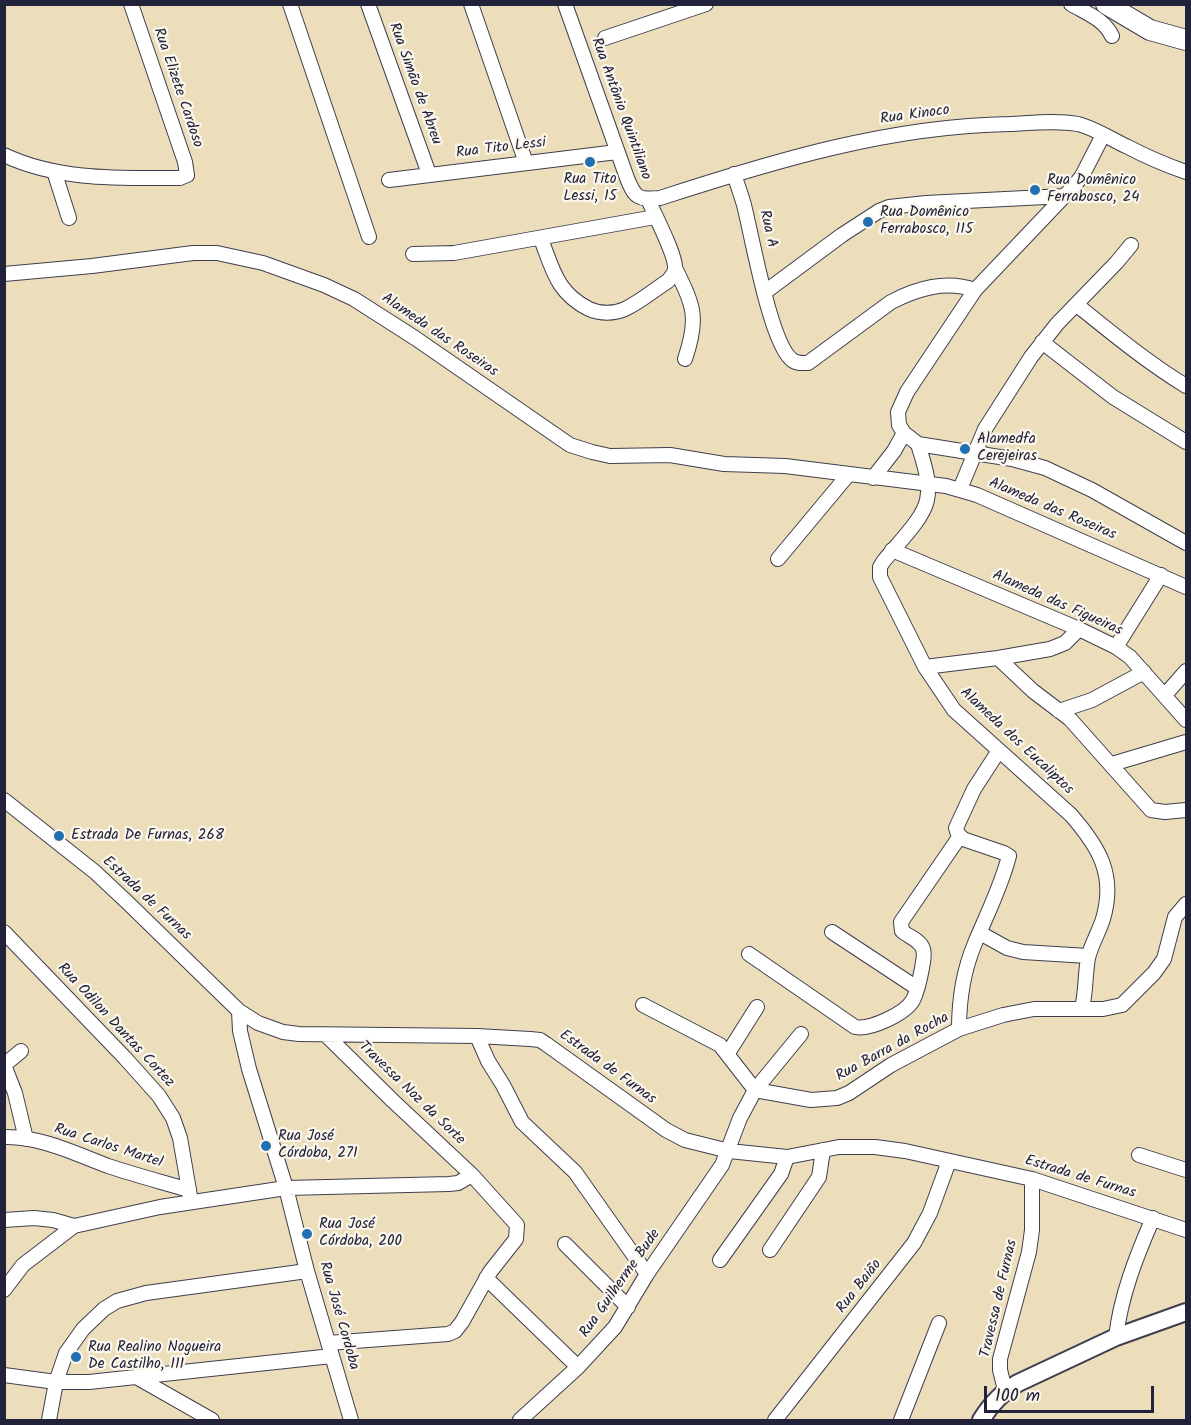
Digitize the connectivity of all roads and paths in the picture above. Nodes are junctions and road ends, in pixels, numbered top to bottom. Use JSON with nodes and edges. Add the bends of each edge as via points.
{"nodes":[{"id":1,"x":131,"y":4,"type":"edge"},
{"id":2,"x":290,"y":4,"type":"edge"},
{"id":3,"x":368,"y":4,"type":"edge"},
{"id":4,"x":471,"y":4,"type":"edge"},
{"id":5,"x":565,"y":4,"type":"edge"},
{"id":6,"x":706,"y":4,"type":"edge"},
{"id":7,"x":1071,"y":4,"type":"edge"},
{"id":8,"x":1106,"y":4,"type":"edge"},
{"id":9,"x":1112,"y":36,"type":"dead end"},
{"id":10,"x":605,"y":38,"type":"dead end"},
{"id":11,"x":1186,"y":40,"type":"edge"},
{"id":12,"x":1102,"y":135,"type":"junction"},
{"id":13,"x":617,"y":152,"type":"junction"},
{"id":14,"x":4,"y":155,"type":"edge"},
{"id":15,"x":526,"y":163,"type":"junction"},
{"id":16,"x":54,"y":171,"type":"junction"},
{"id":17,"x":1186,"y":172,"type":"edge"},
{"id":18,"x":429,"y":174,"type":"junction"},
{"id":19,"x":734,"y":174,"type":"junction"},
{"id":20,"x":389,"y":180,"type":"dead end"},
{"id":21,"x":1065,"y":196,"type":"junction"},
{"id":22,"x":648,"y":200,"type":"junction"},
{"id":23,"x":655,"y":217,"type":"junction"},
{"id":24,"x":69,"y":218,"type":"dead end"},
{"id":25,"x":369,"y":237,"type":"dead end"},
{"id":26,"x":541,"y":239,"type":"junction"},
{"id":27,"x":1131,"y":244,"type":"dead end"},
{"id":28,"x":412,"y":254,"type":"dead end"},
{"id":29,"x":675,"y":268,"type":"junction"},
{"id":30,"x":4,"y":274,"type":"edge"},
{"id":31,"x":975,"y":290,"type":"junction"},
{"id":32,"x":765,"y":292,"type":"junction"},
{"id":33,"x":1077,"y":305,"type":"junction"},
{"id":34,"x":1042,"y":342,"type":"junction"},
{"id":35,"x":685,"y":359,"type":"dead end"},
{"id":36,"x":1186,"y":386,"type":"edge"},
{"id":37,"x":904,"y":433,"type":"junction"},
{"id":38,"x":1186,"y":442,"type":"edge"},
{"id":39,"x":918,"y":444,"type":"junction"},
{"id":40,"x":974,"y":454,"type":"junction"},
{"id":41,"x":848,"y":475,"type":"junction"},
{"id":42,"x":873,"y":478,"type":"junction"},
{"id":43,"x":927,"y":484,"type":"junction"},
{"id":44,"x":960,"y":489,"type":"junction"},
{"id":45,"x":1186,"y":543,"type":"edge"},
{"id":46,"x":892,"y":550,"type":"junction"},
{"id":47,"x":778,"y":559,"type":"dead end"},
{"id":48,"x":1161,"y":575,"type":"junction"},
{"id":49,"x":1186,"y":587,"type":"edge"},
{"id":50,"x":1079,"y":629,"type":"junction"},
{"id":51,"x":1116,"y":647,"type":"junction"},
{"id":52,"x":998,"y":658,"type":"junction"},
{"id":53,"x":925,"y":667,"type":"junction"},
{"id":54,"x":1186,"y":671,"type":"edge"},
{"id":55,"x":1144,"y":672,"type":"junction"},
{"id":56,"x":1165,"y":695,"type":"junction"},
{"id":57,"x":1059,"y":711,"type":"junction"},
{"id":58,"x":1186,"y":720,"type":"edge"},
{"id":59,"x":1186,"y":741,"type":"edge"},
{"id":60,"x":998,"y":752,"type":"junction"},
{"id":61,"x":1112,"y":764,"type":"junction"},
{"id":62,"x":4,"y":800,"type":"edge"},
{"id":63,"x":1186,"y":810,"type":"edge"},
{"id":64,"x":960,"y":837,"type":"junction"},
{"id":65,"x":1186,"y":904,"type":"edge"},
{"id":66,"x":4,"y":932,"type":"edge"},
{"id":67,"x":832,"y":932,"type":"dead end"},
{"id":68,"x":980,"y":933,"type":"junction"},
{"id":69,"x":749,"y":954,"type":"dead end"},
{"id":70,"x":1089,"y":956,"type":"junction"},
{"id":71,"x":917,"y":988,"type":"junction"},
{"id":72,"x":643,"y":1005,"type":"dead end"},
{"id":73,"x":758,"y":1007,"type":"dead end"},
{"id":74,"x":1082,"y":1008,"type":"junction"},
{"id":75,"x":239,"y":1011,"type":"junction"},
{"id":76,"x":958,"y":1029,"type":"junction"},
{"id":77,"x":801,"y":1034,"type":"dead end"},
{"id":78,"x":327,"y":1036,"type":"junction"},
{"id":79,"x":477,"y":1036,"type":"junction"},
{"id":80,"x":21,"y":1051,"type":"dead end"},
{"id":81,"x":728,"y":1053,"type":"junction"},
{"id":82,"x":755,"y":1090,"type":"junction"},
{"id":83,"x":4,"y":1137,"type":"edge"},
{"id":84,"x":26,"y":1139,"type":"junction"},
{"id":85,"x":823,"y":1150,"type":"junction"},
{"id":86,"x":729,"y":1151,"type":"junction"},
{"id":87,"x":1139,"y":1155,"type":"dead end"},
{"id":88,"x":787,"y":1157,"type":"junction"},
{"id":89,"x":949,"y":1161,"type":"junction"},
{"id":90,"x":1186,"y":1170,"type":"edge"},
{"id":91,"x":472,"y":1175,"type":"junction"},
{"id":92,"x":1032,"y":1179,"type":"junction"},
{"id":93,"x":286,"y":1188,"type":"junction"},
{"id":94,"x":190,"y":1196,"type":"junction"},
{"id":95,"x":1153,"y":1218,"type":"junction"},
{"id":96,"x":4,"y":1220,"type":"edge"},
{"id":97,"x":74,"y":1226,"type":"junction"},
{"id":98,"x":1186,"y":1230,"type":"edge"},
{"id":99,"x":565,"y":1244,"type":"dead end"},
{"id":100,"x":770,"y":1250,"type":"dead end"},
{"id":101,"x":720,"y":1260,"type":"dead end"},
{"id":102,"x":307,"y":1271,"type":"junction"},
{"id":103,"x":647,"y":1274,"type":"junction"},
{"id":104,"x":486,"y":1278,"type":"junction"},
{"id":105,"x":4,"y":1290,"type":"edge"},
{"id":106,"x":628,"y":1307,"type":"junction"},
{"id":107,"x":1186,"y":1312,"type":"edge"},
{"id":108,"x":939,"y":1323,"type":"dead end"},
{"id":109,"x":1116,"y":1337,"type":"junction"},
{"id":110,"x":330,"y":1349,"type":"junction"},
{"id":111,"x":578,"y":1367,"type":"junction"},
{"id":112,"x":4,"y":1375,"type":"edge"},
{"id":113,"x":138,"y":1378,"type":"junction"},
{"id":114,"x":56,"y":1382,"type":"junction"},
{"id":115,"x":1005,"y":1390,"type":"junction"},
{"id":116,"x":49,"y":1420,"type":"edge"},
{"id":117,"x":212,"y":1420,"type":"edge"},
{"id":118,"x":351,"y":1420,"type":"edge"},
{"id":119,"x":520,"y":1420,"type":"edge"},
{"id":120,"x":776,"y":1420,"type":"edge"},
{"id":121,"x":901,"y":1420,"type":"edge"},
{"id":122,"x":981,"y":1420,"type":"edge"}],
"edges":[{"from":1,"to":16,"type":"street","name":"Rua Elizete Cardoso","via":[[187,175],[114,178]]},
{"from":2,"to":25,"type":"street"},
{"from":3,"to":18,"type":"street","name":"Rua Simão de Abreu"},
{"from":4,"to":15,"type":"street"},
{"from":5,"to":13,"type":"street","name":"Rua Antônio Quintiliano"},
{"from":6,"to":10,"type":"street"},
{"from":7,"to":9,"type":"street","via":[[1101,21]]},
{"from":8,"to":11,"type":"main road","via":[[1150,30]]},
{"from":12,"to":17,"type":"street","name":"Rua Kinoco"},
{"from":12,"to":19,"type":"street","name":"Rua Kinoco","via":[[1090,128],[1062,123],[937,128],[826,148]]},
{"from":12,"to":21,"type":"street","via":[[1082,176]]},
{"from":13,"to":15,"type":"street","name":"Rua Tito Lessi"},
{"from":13,"to":22,"type":"street","name":"Rua Antônio Quintiliano","via":[[631,190]]},
{"from":14,"to":16,"type":"street"},
{"from":15,"to":18,"type":"street","name":"Rua Tito Lessi"},
{"from":16,"to":24,"type":"street"},
{"from":18,"to":20,"type":"street","name":"Rua Tito Lessi"},
{"from":19,"to":22,"type":"street","name":"Rua Antônio Quintiliano"},
{"from":19,"to":32,"type":"street","name":"Rua A"},
{"from":21,"to":31,"type":"street"},
{"from":21,"to":32,"type":"street","via":[[889,207],[851,229]]},
{"from":22,"to":23,"type":"street"},
{"from":23,"to":26,"type":"street"},
{"from":23,"to":29,"type":"street"},
{"from":26,"to":28,"type":"street","via":[[454,253]]},
{"from":26,"to":29,"type":"street","via":[[562,289],[575,302],[593,311],[625,310],[668,280]]},
{"from":27,"to":33,"type":"street"},
{"from":29,"to":35,"type":"street","via":[[692,304],[694,321]]},
{"from":30,"to":41,"type":"street","name":"Alameda das Roseiras","via":[[193,253],[237,256],[354,299],[570,445],[592,453],[670,454],[724,464],[785,466]]},
{"from":31,"to":32,"type":"street","name":"Rua A","via":[[937,286],[905,295],[808,363],[790,359],[769,312]]},
{"from":31,"to":37,"type":"street","via":[[901,405],[898,419]]},
{"from":33,"to":34,"type":"street"},
{"from":33,"to":36,"type":"street"},
{"from":34,"to":38,"type":"street","via":[[1113,397]]},
{"from":34,"to":40,"type":"street","via":[[985,429]]},
{"from":37,"to":39,"type":"street"},
{"from":37,"to":42,"type":"street"},
{"from":39,"to":40,"type":"street"},
{"from":39,"to":43,"type":"street","name":"Alameda dos Eucaliptos"},
{"from":40,"to":44,"type":"street"},
{"from":40,"to":45,"type":"street","via":[[1045,468]]},
{"from":41,"to":42,"type":"street","name":"Alameda das Roseiras"},
{"from":41,"to":47,"type":"street"},
{"from":42,"to":43,"type":"street","name":"Alameda das Roseiras"},
{"from":43,"to":44,"type":"street","name":"Alameda das Roseiras"},
{"from":43,"to":46,"type":"street","name":"Alameda dos Eucaliptos","via":[[924,509]]},
{"from":44,"to":48,"type":"street","name":"Alameda das Roseiras"},
{"from":46,"to":50,"type":"street","name":"Alameda das Figueiras"},
{"from":46,"to":53,"type":"street","name":"Alameda dos Eucaliptos","via":[[880,567],[880,577]]},
{"from":48,"to":49,"type":"street","name":"Alameda das Roseiras"},
{"from":48,"to":51,"type":"street"},
{"from":50,"to":51,"type":"street","name":"Alameda das Figueiras"},
{"from":50,"to":52,"type":"street","via":[[1065,643],[1050,649]]},
{"from":51,"to":55,"type":"street","name":"Alameda das Figueiras"},
{"from":52,"to":53,"type":"street"},
{"from":52,"to":57,"type":"street"},
{"from":53,"to":60,"type":"street","name":"Alameda dos Eucaliptos","via":[[954,710]]},
{"from":54,"to":56,"type":"street"},
{"from":55,"to":56,"type":"street","name":"Alameda das Figueiras"},
{"from":55,"to":57,"type":"street","via":[[1092,700]]},
{"from":56,"to":58,"type":"street","name":"Alameda das Figueiras"},
{"from":57,"to":61,"type":"street"},
{"from":59,"to":61,"type":"street"},
{"from":60,"to":64,"type":"street","via":[[960,818],[956,828]]},
{"from":60,"to":70,"type":"street","name":"Alameda dos Eucaliptos","via":[[1071,815],[1105,867],[1105,909]]},
{"from":61,"to":63,"type":"street","via":[[1151,810]]},
{"from":62,"to":75,"type":"street","name":"Estrada de Furnas","via":[[120,895]]},
{"from":64,"to":68,"type":"street","via":[[1009,856]]},
{"from":64,"to":71,"type":"street","via":[[902,922],[902,931],[923,948]]},
{"from":65,"to":74,"type":"street","name":"Rua Barra da Rocha","via":[[1175,917],[1164,959],[1122,1005]]},
{"from":66,"to":94,"type":"street","name":"Rua Odilon Dantas Cortez","via":[[159,1096],[180,1138]]},
{"from":67,"to":71,"type":"street"},
{"from":68,"to":70,"type":"street","via":[[1023,952]]},
{"from":68,"to":76,"type":"street","via":[[964,980]]},
{"from":69,"to":71,"type":"street","via":[[855,1027],[870,1026],[905,1009]]},
{"from":70,"to":74,"type":"street","name":"Alameda dos Eucaliptos"},
{"from":72,"to":81,"type":"street","via":[[710,1039]]},
{"from":73,"to":81,"type":"street"},
{"from":74,"to":76,"type":"street","name":"Rua Barra da Rocha","via":[[1034,1009]]},
{"from":75,"to":78,"type":"street","name":"Estrada de Furnas","via":[[283,1032]]},
{"from":75,"to":93,"type":"street","name":"Rua José Cordoba","via":[[249,1069]]},
{"from":76,"to":82,"type":"street","name":"Rua Barra da Rocha","via":[[837,1098],[811,1100]]},
{"from":77,"to":82,"type":"street","name":"Rua Guilherme Bude"},
{"from":78,"to":79,"type":"street","name":"Estrada de Furnas"},
{"from":78,"to":91,"type":"street","name":"Travessa Noz da Sorte"},
{"from":79,"to":86,"type":"street","name":"Estrada de Furnas","via":[[540,1040],[666,1130],[685,1140]]},
{"from":79,"to":103,"type":"street","via":[[522,1122],[581,1179]]},
{"from":80,"to":84,"type":"street","via":[[4,1065]]},
{"from":81,"to":82,"type":"street"},
{"from":82,"to":86,"type":"street","name":"Rua Guilherme Bude"},
{"from":83,"to":84,"type":"street","name":"Rua Carlos Martel"},
{"from":84,"to":94,"type":"street","name":"Rua Carlos Martel"},
{"from":85,"to":88,"type":"street","name":"Estrada de Furnas"},
{"from":85,"to":89,"type":"street","name":"Estrada de Furnas","via":[[875,1147]]},
{"from":85,"to":100,"type":"street","via":[[819,1177]]},
{"from":86,"to":88,"type":"street","name":"Estrada de Furnas"},
{"from":86,"to":103,"type":"street","name":"Rua Guilherme Bude"},
{"from":87,"to":90,"type":"street"},
{"from":88,"to":101,"type":"street","via":[[781,1174]]},
{"from":89,"to":92,"type":"street","name":"Estrada de Furnas"},
{"from":89,"to":120,"type":"street","name":"Rua Baião","via":[[914,1243]]},
{"from":91,"to":93,"type":"street","via":[[449,1185]]},
{"from":91,"to":104,"type":"street","name":"Travessa Noz da Sorte","via":[[518,1225],[516,1239]]},
{"from":92,"to":95,"type":"street","name":"Estrada de Furnas"},
{"from":92,"to":115,"type":"street","name":"Travessa de Furnas","via":[[1029,1252],[1000,1359]]},
{"from":93,"to":94,"type":"street"},
{"from":93,"to":102,"type":"street","name":"Rua José Cordoba"},
{"from":94,"to":97,"type":"street"},
{"from":95,"to":98,"type":"street","name":"Estrada de Furnas"},
{"from":95,"to":109,"type":"street","via":[[1126,1286]]},
{"from":96,"to":97,"type":"street","via":[[34,1218]]},
{"from":97,"to":105,"type":"street","via":[[23,1265]]},
{"from":99,"to":106,"type":"street"},
{"from":102,"to":110,"type":"street","name":"Rua José Cordoba"},
{"from":102,"to":114,"type":"street","via":[[146,1293],[117,1301],[83,1329],[66,1353]]},
{"from":103,"to":106,"type":"street","name":"Rua Guilherme Bude"},
{"from":104,"to":110,"type":"street","via":[[459,1328],[452,1333]]},
{"from":104,"to":111,"type":"street"},
{"from":106,"to":111,"type":"street","name":"Rua Guilherme Bude"},
{"from":107,"to":109,"type":"street"},
{"from":108,"to":121,"type":"street"},
{"from":109,"to":115,"type":"street"},
{"from":110,"to":113,"type":"street"},
{"from":110,"to":118,"type":"street","name":"Rua José Cordoba"},
{"from":111,"to":119,"type":"street","name":"Rua Guilherme Bude"},
{"from":112,"to":114,"type":"street"},
{"from":113,"to":114,"type":"street"},
{"from":113,"to":117,"type":"street"},
{"from":114,"to":116,"type":"street"},
{"from":115,"to":122,"type":"street"}]}
